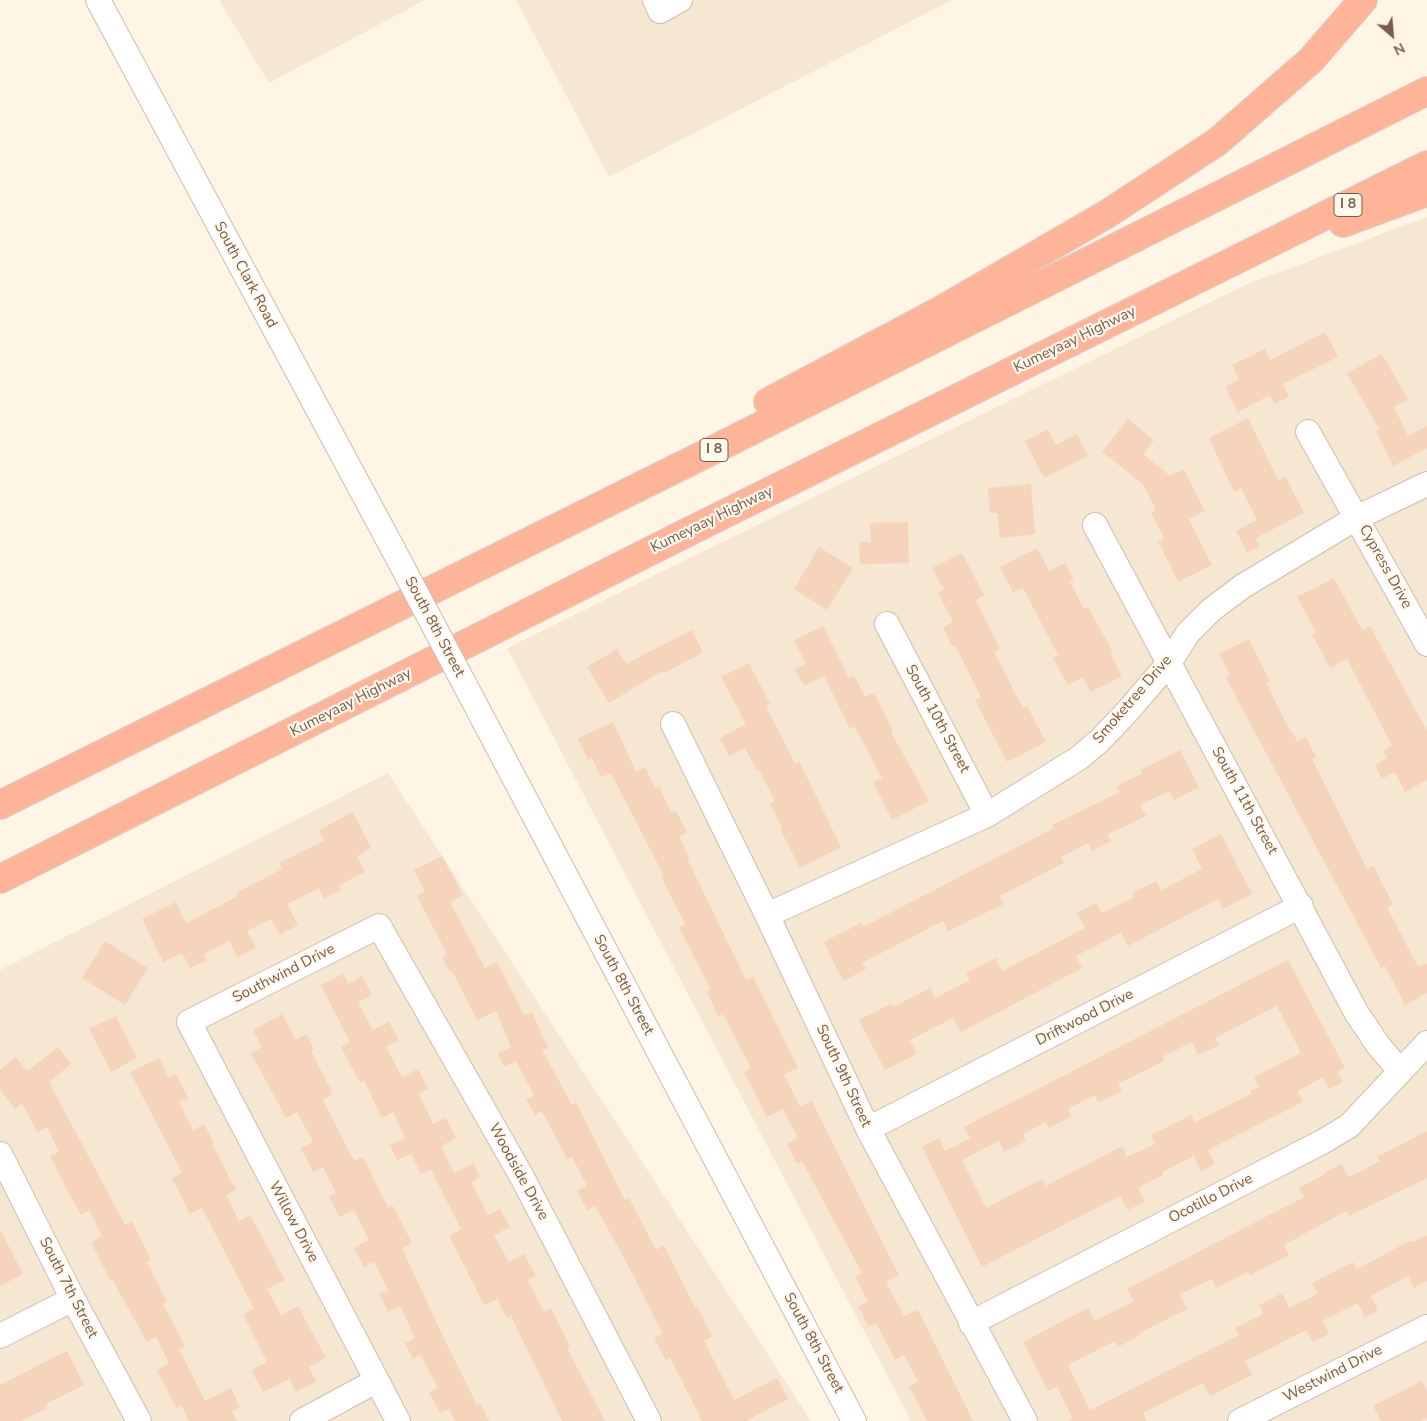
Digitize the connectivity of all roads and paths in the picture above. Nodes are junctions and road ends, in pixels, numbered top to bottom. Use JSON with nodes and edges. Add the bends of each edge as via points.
{"nodes":[{"id":1,"x":98,"y":0,"type":"edge"},
{"id":2,"x":680,"y":0,"type":"edge"},
{"id":3,"x":1363,"y":0,"type":"edge"},
{"id":4,"x":657,"y":6,"type":"edge"},
{"id":5,"x":1427,"y":91,"type":"edge"},
{"id":6,"x":1427,"y":165,"type":"edge"},
{"id":7,"x":1427,"y":192,"type":"edge"},
{"id":8,"x":1269,"y":244,"type":"junction"},
{"id":9,"x":1308,"y":432,"type":"dead end"},
{"id":10,"x":695,"y":459,"type":"junction"},
{"id":11,"x":1427,"y":484,"type":"edge"},
{"id":12,"x":1358,"y":517,"type":"junction"},
{"id":13,"x":1094,"y":525,"type":"dead end"},
{"id":14,"x":393,"y":549,"type":"joint"},
{"id":15,"x":887,"y":624,"type":"dead end"},
{"id":16,"x":1427,"y":644,"type":"edge"},
{"id":17,"x":1168,"y":663,"type":"junction"},
{"id":18,"x":673,"y":724,"type":"dead end"},
{"id":19,"x":0,"y":805,"type":"edge"},
{"id":20,"x":987,"y":815,"type":"junction"},
{"id":21,"x":0,"y":879,"type":"edge"},
{"id":22,"x":1301,"y":906,"type":"junction"},
{"id":23,"x":767,"y":915,"type":"junction"},
{"id":24,"x":379,"y":926,"type":"joint"},
{"id":25,"x":188,"y":1022,"type":"joint"},
{"id":26,"x":1427,"y":1044,"type":"edge"},
{"id":27,"x":1400,"y":1071,"type":"junction"},
{"id":28,"x":868,"y":1129,"type":"junction"},
{"id":29,"x":0,"y":1154,"type":"edge"},
{"id":30,"x":73,"y":1299,"type":"junction"},
{"id":31,"x":971,"y":1323,"type":"junction"},
{"id":32,"x":1427,"y":1327,"type":"edge"},
{"id":33,"x":0,"y":1336,"type":"edge"},
{"id":34,"x":376,"y":1381,"type":"junction"},
{"id":35,"x":139,"y":1421,"type":"edge"},
{"id":36,"x":302,"y":1421,"type":"edge"},
{"id":37,"x":398,"y":1421,"type":"edge"},
{"id":38,"x":649,"y":1421,"type":"edge"},
{"id":39,"x":854,"y":1421,"type":"edge"},
{"id":40,"x":1025,"y":1421,"type":"edge"},
{"id":41,"x":1240,"y":1421,"type":"edge"}],
"edges":[{"from":1,"to":14,"type":"street","name":"South Clark Road"},
{"from":2,"to":4,"type":"street"},
{"from":3,"to":10,"type":"highway","via":[[1312,60],[1217,142],[1107,214],[943,309],[747,412]]},
{"from":5,"to":10,"type":"highway","number":"I 8"},
{"from":6,"to":8,"type":"highway","name":"Kumeyaay Highway","number":"I 8"},
{"from":7,"to":8,"type":"highway","via":[[1362,217]]},
{"from":8,"to":21,"type":"highway","name":"Kumeyaay Highway","number":"I 8"},
{"from":9,"to":12,"type":"street","name":"Cypress Drive"},
{"from":10,"to":19,"type":"highway","number":"I 8"},
{"from":11,"to":12,"type":"street","name":"Smoketree Drive"},
{"from":12,"to":16,"type":"street","name":"Cypress Drive"},
{"from":12,"to":17,"type":"street","name":"Smoketree Drive","via":[[1243,586],[1219,604],[1188,633]]},
{"from":13,"to":17,"type":"street","name":"South 11th Street"},
{"from":14,"to":39,"type":"street","name":"South 8th Street","bridge":true},
{"from":15,"to":20,"type":"street","name":"South 10th Street"},
{"from":17,"to":20,"type":"street","name":"Smoketree Drive","via":[[1099,741],[1079,758]]},
{"from":17,"to":22,"type":"street","name":"South 11th Street"},
{"from":18,"to":23,"type":"street","name":"South 9th Street"},
{"from":20,"to":23,"type":"street","name":"Smoketree Drive"},
{"from":22,"to":27,"type":"street","name":"South 11th Street","via":[[1356,1012]]},
{"from":22,"to":28,"type":"street","name":"Driftwood Drive"},
{"from":23,"to":28,"type":"street","name":"South 9th Street"},
{"from":24,"to":25,"type":"street","name":"Southwind Drive"},
{"from":24,"to":38,"type":"street","name":"Woodside Drive","via":[[522,1177]]},
{"from":25,"to":34,"type":"street","name":"Willow Drive"},
{"from":26,"to":27,"type":"street","name":"Ocotillo Drive"},
{"from":27,"to":31,"type":"street","name":"Ocotillo Drive","via":[[1349,1126],[1322,1142]]},
{"from":28,"to":31,"type":"street","name":"South 9th Street"},
{"from":29,"to":30,"type":"street","name":"South 7th Street"},
{"from":30,"to":33,"type":"street"},
{"from":30,"to":35,"type":"street","name":"South 7th Street"},
{"from":31,"to":40,"type":"street","name":"South 9th Street"},
{"from":32,"to":41,"type":"street","name":"Westwind Drive"},
{"from":34,"to":36,"type":"street"},
{"from":34,"to":37,"type":"street","name":"Willow Drive"}]}
